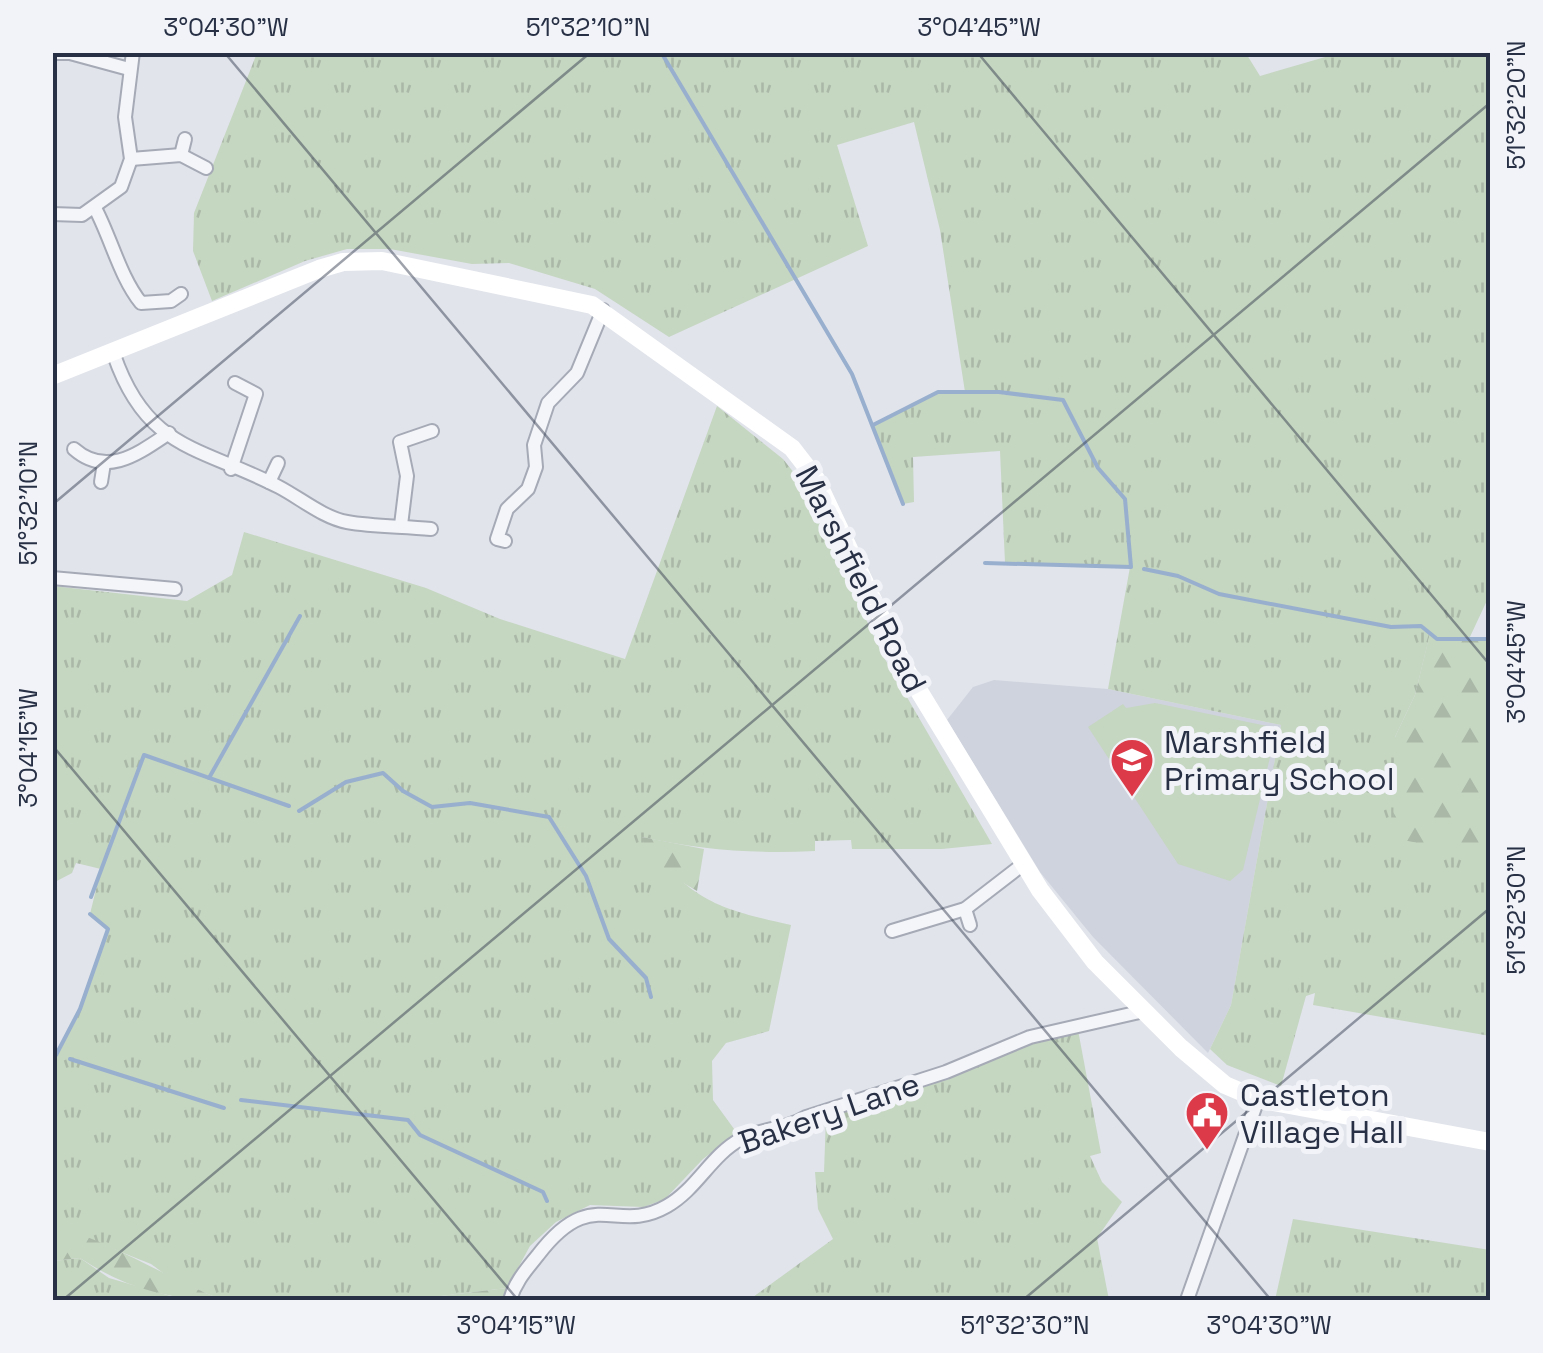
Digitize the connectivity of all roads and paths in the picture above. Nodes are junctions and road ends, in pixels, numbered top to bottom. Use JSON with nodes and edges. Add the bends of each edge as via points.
{"nodes":[{"id":1,"x":52,"y":52,"type":"edge"},
{"id":2,"x":132,"y":52,"type":"edge"},
{"id":3,"x":129,"y":69,"type":"junction"},
{"id":4,"x":185,"y":139,"type":"dead end"},
{"id":5,"x":181,"y":155,"type":"junction"},
{"id":6,"x":131,"y":158,"type":"junction"},
{"id":7,"x":206,"y":168,"type":"dead end"},
{"id":8,"x":95,"y":208,"type":"junction"},
{"id":9,"x":52,"y":214,"type":"edge"},
{"id":10,"x":181,"y":294,"type":"dead end"},
{"id":11,"x":603,"y":310,"type":"junction"},
{"id":12,"x":114,"y":355,"type":"junction"},
{"id":13,"x":52,"y":376,"type":"edge"},
{"id":14,"x":234,"y":383,"type":"dead end"},
{"id":15,"x":432,"y":431,"type":"dead end"},
{"id":16,"x":169,"y":434,"type":"junction"},
{"id":17,"x":74,"y":449,"type":"dead end"},
{"id":18,"x":104,"y":463,"type":"junction"},
{"id":19,"x":278,"y":464,"type":"dead end"},
{"id":20,"x":231,"y":469,"type":"junction"},
{"id":21,"x":101,"y":482,"type":"dead end"},
{"id":22,"x":269,"y":482,"type":"junction"},
{"id":23,"x":401,"y":526,"type":"junction"},
{"id":24,"x":431,"y":528,"type":"dead end"},
{"id":25,"x":505,"y":541,"type":"dead end"},
{"id":26,"x":52,"y":578,"type":"edge"},
{"id":27,"x":176,"y":590,"type":"dead end"},
{"id":28,"x":1022,"y":864,"type":"junction"},
{"id":29,"x":964,"y":909,"type":"junction"},
{"id":30,"x":970,"y":925,"type":"dead end"},
{"id":31,"x":892,"y":932,"type":"dead end"},
{"id":32,"x":1144,"y":1011,"type":"junction"},
{"id":33,"x":1258,"y":1099,"type":"junction"},
{"id":34,"x":1490,"y":1142,"type":"edge"},
{"id":35,"x":510,"y":1300,"type":"edge"},
{"id":36,"x":1187,"y":1300,"type":"edge"}],
"edges":[{"from":1,"to":3,"type":"street"},
{"from":2,"to":3,"type":"street"},
{"from":3,"to":6,"type":"street","via":[[125,118]]},
{"from":4,"to":5,"type":"street"},
{"from":5,"to":6,"type":"street"},
{"from":5,"to":7,"type":"street"},
{"from":6,"to":8,"type":"street","via":[[121,187]]},
{"from":8,"to":9,"type":"street","via":[[82,215]]},
{"from":8,"to":10,"type":"street","via":[[142,303]]},
{"from":11,"to":12,"type":"street","name":"Marshfield Road","via":[[362,260],[319,269]]},
{"from":11,"to":25,"type":"street","via":[[577,373],[548,402],[534,445],[536,467],[528,488],[507,509],[497,538]]},
{"from":11,"to":28,"type":"street","name":"Marshfield Road","via":[[801,459],[905,668]]},
{"from":12,"to":13,"type":"street","name":"Marshfield Road"},
{"from":12,"to":16,"type":"street","via":[[126,390]]},
{"from":14,"to":20,"type":"street","via":[[256,394]]},
{"from":15,"to":23,"type":"street","via":[[400,442],[407,476]]},
{"from":16,"to":18,"type":"street","via":[[130,458]]},
{"from":16,"to":20,"type":"street"},
{"from":17,"to":18,"type":"street"},
{"from":18,"to":21,"type":"street"},
{"from":19,"to":22,"type":"street"},
{"from":20,"to":22,"type":"street"},
{"from":22,"to":23,"type":"street","via":[[342,522]]},
{"from":23,"to":24,"type":"street"},
{"from":26,"to":27,"type":"street"},
{"from":28,"to":29,"type":"street"},
{"from":28,"to":32,"type":"street","name":"Marshfield Road","via":[[1096,962]]},
{"from":29,"to":30,"type":"street"},
{"from":29,"to":31,"type":"street"},
{"from":32,"to":33,"type":"street","name":"Marshfield Road","via":[[1225,1085]]},
{"from":32,"to":35,"type":"street","name":"Bakery Lane","via":[[1030,1037],[785,1130],[742,1139],[664,1208],[577,1216],[554,1234]]},
{"from":33,"to":34,"type":"street","name":"Marshfield Road"},
{"from":33,"to":36,"type":"street"}]}
